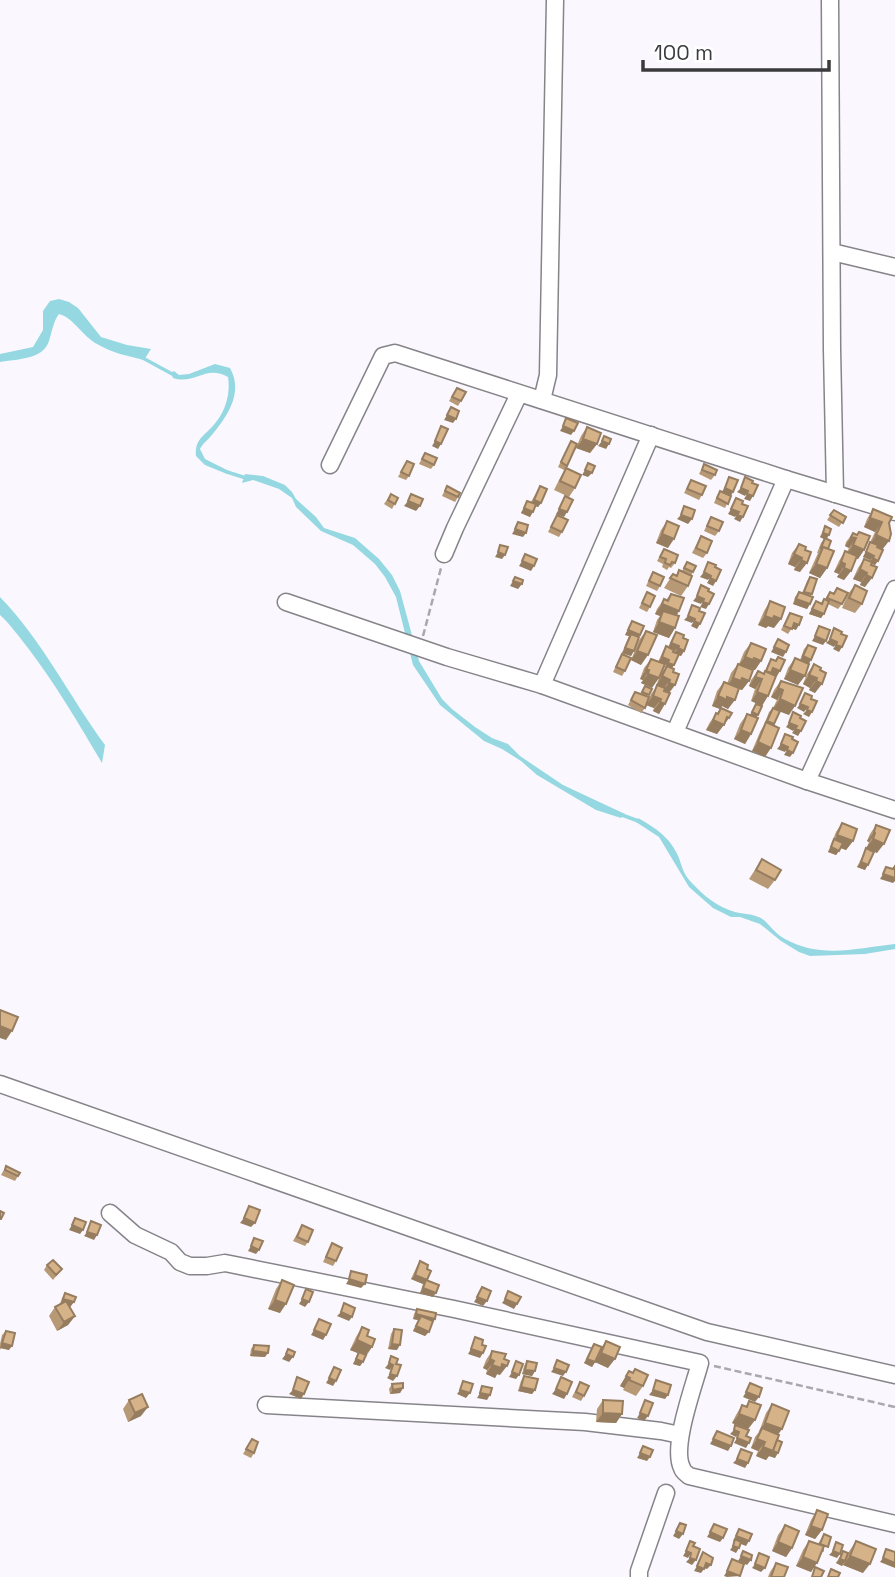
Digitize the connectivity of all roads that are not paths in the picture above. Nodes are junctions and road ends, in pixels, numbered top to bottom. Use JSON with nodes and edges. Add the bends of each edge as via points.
{"nodes":[{"id":1,"x":555,"y":0,"type":"edge"},
{"id":2,"x":830,"y":0,"type":"edge"},
{"id":3,"x":832,"y":252,"type":"junction"},
{"id":4,"x":895,"y":267,"type":"edge"},
{"id":5,"x":519,"y":394,"type":"junction"},
{"id":6,"x":542,"y":400,"type":"junction"},
{"id":7,"x":651,"y":435,"type":"junction"},
{"id":8,"x":330,"y":465,"type":"dead end"},
{"id":9,"x":786,"y":479,"type":"junction"},
{"id":10,"x":835,"y":494,"type":"junction"},
{"id":11,"x":895,"y":512,"type":"edge"},
{"id":12,"x":444,"y":554,"type":"road end"},
{"id":13,"x":895,"y":589,"type":"edge"},
{"id":14,"x":286,"y":602,"type":"dead end"},
{"id":15,"x":542,"y":685,"type":"junction"},
{"id":16,"x":674,"y":732,"type":"junction"},
{"id":17,"x":807,"y":781,"type":"junction"},
{"id":18,"x":895,"y":810,"type":"edge"},
{"id":19,"x":0,"y":1084,"type":"edge"},
{"id":20,"x":110,"y":1213,"type":"dead end"},
{"id":21,"x":895,"y":1375,"type":"edge"},
{"id":22,"x":266,"y":1405,"type":"dead end"},
{"id":23,"x":680,"y":1435,"type":"junction"},
{"id":24,"x":666,"y":1493,"type":"dead end"},
{"id":25,"x":895,"y":1524,"type":"edge"},
{"id":26,"x":639,"y":1577,"type":"edge"}],
"edges":[{"from":1,"to":6,"type":"street","via":[[548,375]]},
{"from":2,"to":3,"type":"street"},
{"from":3,"to":4,"type":"street"},
{"from":3,"to":10,"type":"street"},
{"from":5,"to":6,"type":"street"},
{"from":5,"to":8,"type":"street","via":[[394,353],[383,356]]},
{"from":5,"to":12,"type":"street"},
{"from":6,"to":7,"type":"street"},
{"from":7,"to":9,"type":"street"},
{"from":7,"to":15,"type":"street"},
{"from":9,"to":10,"type":"street"},
{"from":9,"to":16,"type":"street"},
{"from":10,"to":11,"type":"street"},
{"from":13,"to":17,"type":"street"},
{"from":14,"to":15,"type":"street"},
{"from":15,"to":16,"type":"street"},
{"from":16,"to":17,"type":"street"},
{"from":17,"to":18,"type":"street"},
{"from":19,"to":21,"type":"street","via":[[707,1332]]},
{"from":20,"to":23,"type":"street","via":[[135,1235],[190,1266],[225,1263],[700,1363]]},
{"from":22,"to":23,"type":"street","via":[[585,1422]]},
{"from":23,"to":25,"type":"street","via":[[680,1463],[689,1476]]},
{"from":24,"to":26,"type":"street"}]}
